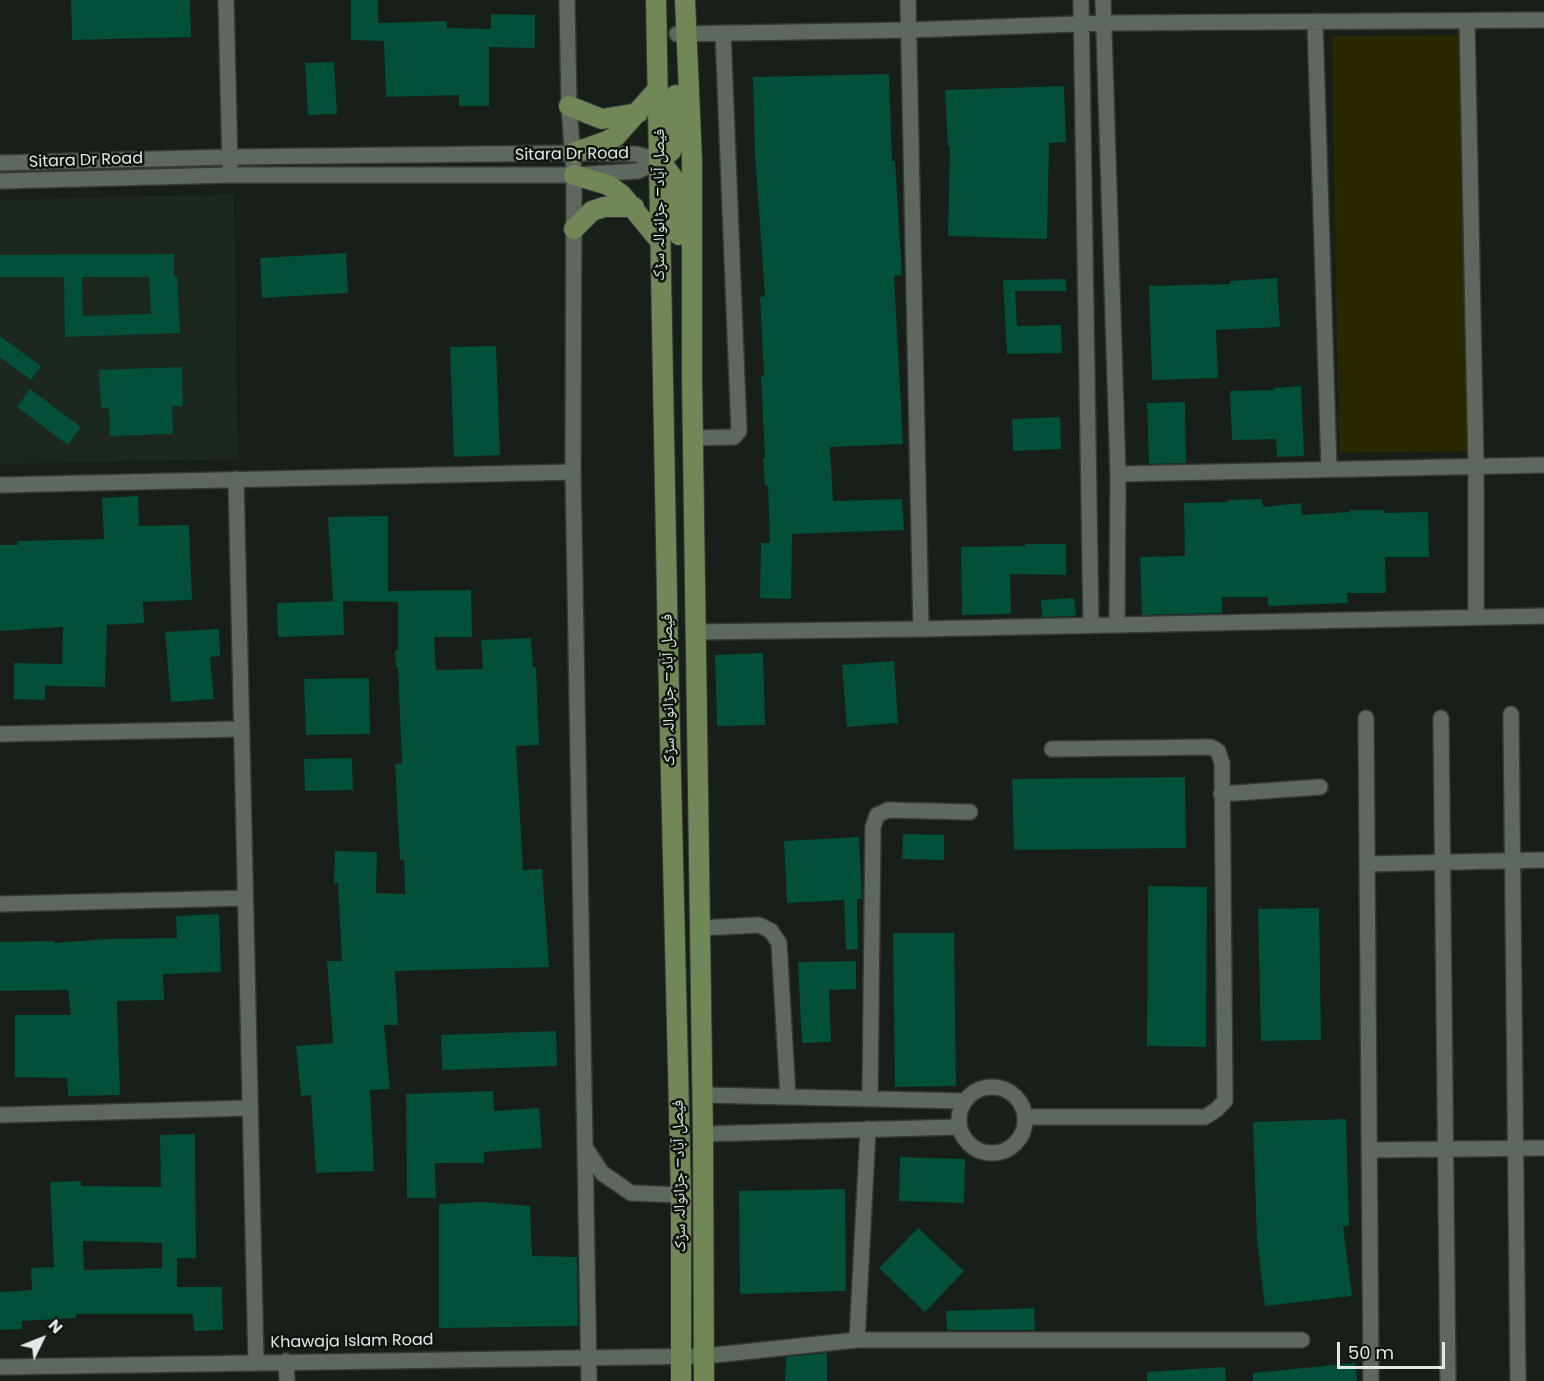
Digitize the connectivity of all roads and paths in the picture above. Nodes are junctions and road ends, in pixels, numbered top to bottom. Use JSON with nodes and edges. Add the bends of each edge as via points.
{"nodes":[{"id":1,"x":226,"y":0,"type":"edge"},
{"id":2,"x":567,"y":0,"type":"edge"},
{"id":3,"x":656,"y":0,"type":"edge"},
{"id":4,"x":685,"y":0,"type":"edge"},
{"id":5,"x":908,"y":0,"type":"edge"},
{"id":6,"x":1081,"y":0,"type":"edge"},
{"id":7,"x":1103,"y":0,"type":"edge"},
{"id":8,"x":1544,"y":20,"type":"edge"},
{"id":9,"x":1467,"y":21,"type":"junction"},
{"id":10,"x":1315,"y":22,"type":"junction"},
{"id":11,"x":1104,"y":23,"type":"junction"},
{"id":12,"x":1081,"y":24,"type":"junction"},
{"id":13,"x":909,"y":30,"type":"junction"},
{"id":14,"x":682,"y":33,"type":"junction"},
{"id":15,"x":723,"y":33,"type":"junction"},
{"id":16,"x":658,"y":89,"type":"junction"},
{"id":17,"x":569,"y":106,"type":"junction"},
{"id":18,"x":638,"y":113,"type":"junction"},
{"id":19,"x":573,"y":153,"type":"junction"},
{"id":20,"x":230,"y":157,"type":"junction"},
{"id":21,"x":660,"y":160,"type":"junction"},
{"id":22,"x":0,"y":163,"type":"edge"},
{"id":23,"x":230,"y":175,"type":"junction"},
{"id":24,"x":574,"y":175,"type":"junction"},
{"id":25,"x":0,"y":181,"type":"edge"},
{"id":26,"x":634,"y":207,"type":"junction"},
{"id":27,"x":574,"y":229,"type":"junction"},
{"id":28,"x":659,"y":240,"type":"junction"},
{"id":29,"x":692,"y":377,"type":"junction"},
{"id":30,"x":693,"y":438,"type":"junction"},
{"id":31,"x":1544,"y":465,"type":"edge"},
{"id":32,"x":1476,"y":466,"type":"junction"},
{"id":33,"x":1329,"y":469,"type":"junction"},
{"id":34,"x":573,"y":472,"type":"junction"},
{"id":35,"x":1118,"y":474,"type":"junction"},
{"id":36,"x":236,"y":479,"type":"junction"},
{"id":37,"x":0,"y":485,"type":"edge"},
{"id":38,"x":1544,"y":616,"type":"edge"},
{"id":39,"x":1476,"y":617,"type":"junction"},
{"id":40,"x":1091,"y":625,"type":"junction"},
{"id":41,"x":1117,"y":625,"type":"junction"},
{"id":42,"x":921,"y":629,"type":"junction"},
{"id":43,"x":695,"y":632,"type":"junction"},
{"id":44,"x":1511,"y":714,"type":"dead end"},
{"id":45,"x":1365,"y":718,"type":"dead end"},
{"id":46,"x":1441,"y":718,"type":"dead end"},
{"id":47,"x":242,"y":729,"type":"junction"},
{"id":48,"x":0,"y":734,"type":"edge"},
{"id":49,"x":1052,"y":749,"type":"dead end"},
{"id":50,"x":1320,"y":788,"type":"dead end"},
{"id":51,"x":1221,"y":794,"type":"junction"},
{"id":52,"x":970,"y":812,"type":"dead end"},
{"id":53,"x":1544,"y":860,"type":"edge"},
{"id":54,"x":1513,"y":861,"type":"junction"},
{"id":55,"x":1443,"y":862,"type":"junction"},
{"id":56,"x":1367,"y":864,"type":"junction"},
{"id":57,"x":245,"y":898,"type":"junction"},
{"id":58,"x":0,"y":904,"type":"edge"},
{"id":59,"x":700,"y":928,"type":"junction"},
{"id":60,"x":703,"y":1095,"type":"junction"},
{"id":61,"x":788,"y":1097,"type":"junction"},
{"id":62,"x":870,"y":1099,"type":"junction"},
{"id":63,"x":964,"y":1101,"type":"junction"},
{"id":64,"x":250,"y":1108,"type":"junction"},
{"id":65,"x":0,"y":1115,"type":"edge"},
{"id":66,"x":1026,"y":1117,"type":"junction"},
{"id":67,"x":959,"y":1127,"type":"junction"},
{"id":68,"x":868,"y":1129,"type":"junction"},
{"id":69,"x":703,"y":1134,"type":"junction"},
{"id":70,"x":585,"y":1147,"type":"junction"},
{"id":71,"x":1544,"y":1148,"type":"edge"},
{"id":72,"x":1446,"y":1149,"type":"junction"},
{"id":73,"x":1516,"y":1149,"type":"junction"},
{"id":74,"x":1370,"y":1150,"type":"junction"},
{"id":75,"x":681,"y":1195,"type":"junction"},
{"id":76,"x":857,"y":1340,"type":"junction"},
{"id":77,"x":1302,"y":1340,"type":"dead end"},
{"id":78,"x":682,"y":1356,"type":"junction"},
{"id":79,"x":705,"y":1356,"type":"junction"},
{"id":80,"x":588,"y":1357,"type":"junction"},
{"id":81,"x":286,"y":1361,"type":"junction"},
{"id":82,"x":256,"y":1362,"type":"junction"},
{"id":83,"x":0,"y":1366,"type":"edge"},
{"id":84,"x":287,"y":1381,"type":"edge"},
{"id":85,"x":589,"y":1381,"type":"edge"},
{"id":86,"x":681,"y":1381,"type":"edge"},
{"id":87,"x":704,"y":1381,"type":"edge"},
{"id":88,"x":1371,"y":1381,"type":"edge"},
{"id":89,"x":1448,"y":1381,"type":"edge"},
{"id":90,"x":1518,"y":1381,"type":"edge"}],
"edges":[{"from":1,"to":20,"type":"street"},
{"from":2,"to":17,"type":"street"},
{"from":3,"to":16,"type":"main road","name":"فیصل آباد– جڑانوالہ سڑک"},
{"from":4,"to":14,"type":"main road","name":"فیصل آباد– جڑانوالہ سڑک"},
{"from":5,"to":13,"type":"street"},
{"from":6,"to":12,"type":"street"},
{"from":7,"to":11,"type":"street"},
{"from":8,"to":9,"type":"street"},
{"from":9,"to":10,"type":"street"},
{"from":9,"to":32,"type":"street"},
{"from":10,"to":11,"type":"street"},
{"from":10,"to":33,"type":"street"},
{"from":11,"to":12,"type":"street"},
{"from":11,"to":35,"type":"street"},
{"from":12,"to":13,"type":"street"},
{"from":12,"to":40,"type":"street"},
{"from":13,"to":15,"type":"street"},
{"from":13,"to":42,"type":"street"},
{"from":14,"to":15,"type":"street"},
{"from":14,"to":21,"type":"main road","via":[[676,135],[671,151]]},
{"from":14,"to":29,"type":"main road","name":"فیصل آباد– جڑانوالہ سڑک","via":[[692,160]]},
{"from":15,"to":30,"type":"street","via":[[739,431],[734,437]]},
{"from":16,"to":18,"type":"main road"},
{"from":16,"to":21,"type":"main road","name":"فیصل آباد– جڑانوالہ سڑک"},
{"from":17,"to":18,"type":"main road","via":[[602,120]]},
{"from":17,"to":19,"type":"street"},
{"from":18,"to":19,"type":"main road","via":[[607,141]]},
{"from":19,"to":20,"type":"street","name":"Sitara Dr Road"},
{"from":19,"to":21,"type":"street","name":"Sitara Dr Road","via":[[636,154]]},
{"from":19,"to":24,"type":"street"},
{"from":20,"to":22,"type":"street","name":"Sitara Dr Road"},
{"from":20,"to":23,"type":"street"},
{"from":21,"to":24,"type":"street","name":"Sitara Dr Road","via":[[638,171]]},
{"from":21,"to":28,"type":"main road","name":"فیصل آباد– جڑانوالہ سڑک"},
{"from":21,"to":29,"type":"main road","via":[[675,182],[682,313]]},
{"from":23,"to":24,"type":"street","name":"Sitara Dr Road"},
{"from":23,"to":25,"type":"street","name":"Sitara Dr Road"},
{"from":24,"to":26,"type":"main road","via":[[608,185]]},
{"from":24,"to":27,"type":"street"},
{"from":26,"to":27,"type":"main road","via":[[592,211]]},
{"from":26,"to":28,"type":"main road"},
{"from":27,"to":34,"type":"street"},
{"from":28,"to":75,"type":"main road","name":"فیصل آباد– جڑانوالہ سڑک"},
{"from":29,"to":30,"type":"main road","name":"فیصل آباد– جڑانوالہ سڑک"},
{"from":30,"to":43,"type":"main road","name":"فیصل آباد– جڑانوالہ سڑک"},
{"from":31,"to":32,"type":"street"},
{"from":32,"to":33,"type":"street"},
{"from":32,"to":39,"type":"street"},
{"from":33,"to":35,"type":"street"},
{"from":34,"to":36,"type":"street"},
{"from":34,"to":70,"type":"street"},
{"from":35,"to":41,"type":"street"},
{"from":36,"to":37,"type":"street"},
{"from":36,"to":47,"type":"street"},
{"from":38,"to":39,"type":"street"},
{"from":39,"to":41,"type":"street"},
{"from":40,"to":41,"type":"street"},
{"from":40,"to":42,"type":"street"},
{"from":42,"to":43,"type":"street"},
{"from":43,"to":59,"type":"main road","name":"فیصل آباد– جڑانوالہ سڑک"},
{"from":44,"to":54,"type":"street"},
{"from":45,"to":56,"type":"street"},
{"from":46,"to":55,"type":"street"},
{"from":47,"to":48,"type":"street"},
{"from":47,"to":57,"type":"street"},
{"from":49,"to":51,"type":"street","via":[[1211,747],[1218,751],[1222,763]]},
{"from":50,"to":51,"type":"street"},
{"from":51,"to":66,"type":"street","via":[[1225,1101],[1205,1117]]},
{"from":52,"to":62,"type":"street","via":[[888,810],[878,815],[873,827]]},
{"from":53,"to":54,"type":"street"},
{"from":54,"to":55,"type":"street"},
{"from":54,"to":73,"type":"street"},
{"from":55,"to":56,"type":"street"},
{"from":55,"to":72,"type":"street"},
{"from":56,"to":74,"type":"street"},
{"from":57,"to":58,"type":"street"},
{"from":57,"to":64,"type":"street"},
{"from":59,"to":60,"type":"main road","name":"فیصل آباد– جڑانوالہ سڑک"},
{"from":59,"to":61,"type":"street","via":[[759,925],[771,931],[779,943]]},
{"from":60,"to":61,"type":"street"},
{"from":60,"to":69,"type":"main road","name":"فیصل آباد– جڑانوالہ سڑک"},
{"from":61,"to":62,"type":"street"},
{"from":62,"to":63,"type":"street"},
{"from":63,"to":66,"type":"street","via":[[976,1090],[992,1086],[1008,1090],[1020,1102]]},
{"from":63,"to":67,"type":"street"},
{"from":64,"to":65,"type":"street"},
{"from":64,"to":82,"type":"street"},
{"from":66,"to":67,"type":"street","via":[[1024,1134],[1013,1147],[997,1154],[981,1152],[966,1142]]},
{"from":67,"to":68,"type":"street"},
{"from":68,"to":69,"type":"street"},
{"from":68,"to":76,"type":"street"},
{"from":69,"to":79,"type":"main road","name":"فیصل آباد– جڑانوالہ سڑک"},
{"from":70,"to":75,"type":"street","via":[[602,1173],[631,1193]]},
{"from":70,"to":80,"type":"street"},
{"from":71,"to":73,"type":"street"},
{"from":72,"to":73,"type":"street"},
{"from":72,"to":74,"type":"street"},
{"from":72,"to":89,"type":"street"},
{"from":73,"to":90,"type":"street"},
{"from":74,"to":88,"type":"street"},
{"from":75,"to":78,"type":"main road","name":"فیصل آباد– جڑانوالہ سڑک"},
{"from":76,"to":77,"type":"street","name":"Khawaja Islam Road"},
{"from":76,"to":79,"type":"street","name":"Khawaja Islam Road"},
{"from":78,"to":79,"type":"street","name":"Khawaja Islam Road"},
{"from":78,"to":80,"type":"street","name":"Khawaja Islam Road"},
{"from":78,"to":86,"type":"main road","name":"فیصل آباد– جڑانوالہ سڑک"},
{"from":79,"to":87,"type":"main road","name":"فیصل آباد– جڑانوالہ سڑک"},
{"from":80,"to":81,"type":"street","name":"Khawaja Islam Road"},
{"from":80,"to":85,"type":"street"},
{"from":81,"to":82,"type":"street","name":"Khawaja Islam Road"},
{"from":81,"to":84,"type":"street"},
{"from":82,"to":83,"type":"street","name":"Khawaja Islam Road"}]}
